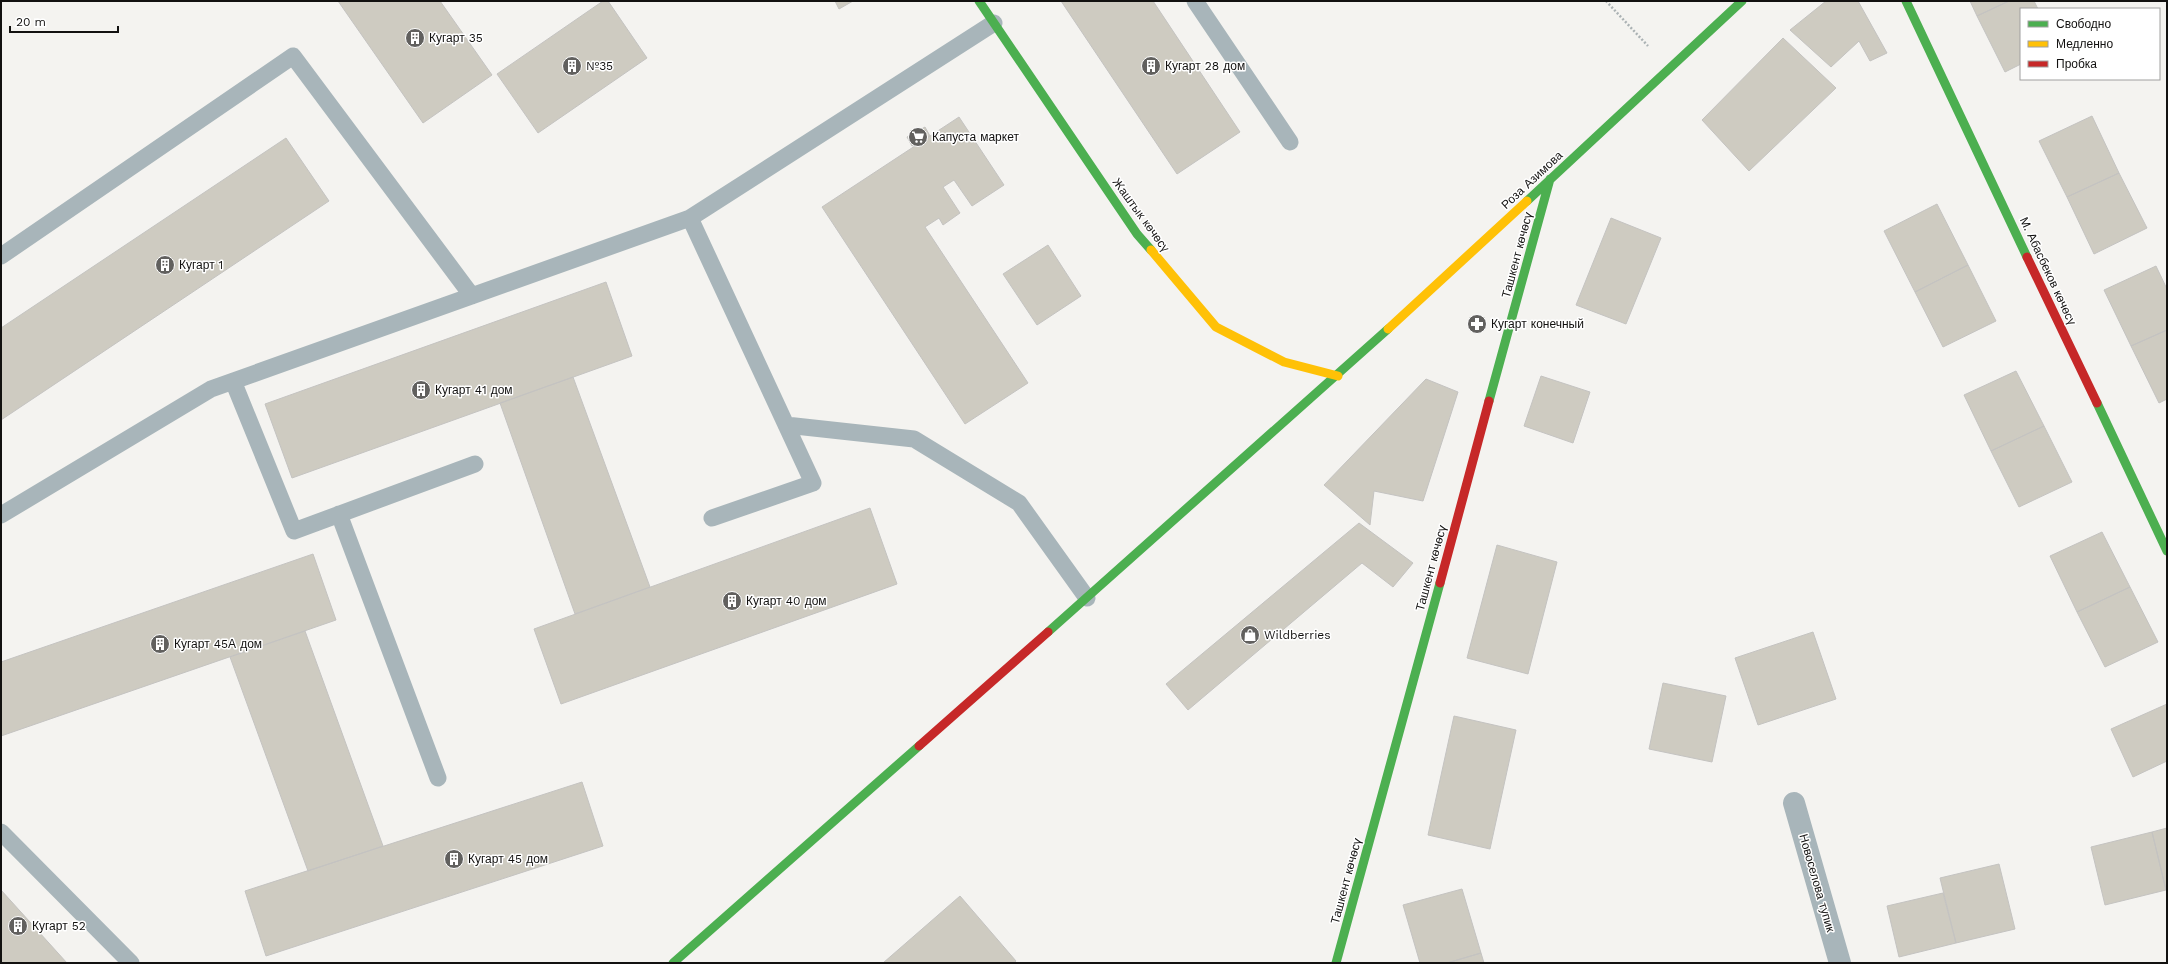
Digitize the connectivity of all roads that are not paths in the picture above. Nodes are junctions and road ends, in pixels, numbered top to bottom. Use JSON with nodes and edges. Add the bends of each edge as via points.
{"nodes":[{"id":1,"x":979,"y":1,"type":"edge"},
{"id":2,"x":1195,"y":1,"type":"edge"},
{"id":3,"x":1742,"y":1,"type":"edge"},
{"id":4,"x":1906,"y":1,"type":"edge"},
{"id":5,"x":994,"y":23,"type":"junction"},
{"id":6,"x":1290,"y":142,"type":"dead end"},
{"id":7,"x":1550,"y":179,"type":"junction"},
{"id":8,"x":690,"y":218,"type":"junction"},
{"id":9,"x":1,"y":256,"type":"edge"},
{"id":10,"x":472,"y":296,"type":"junction"},
{"id":11,"x":1338,"y":376,"type":"junction"},
{"id":12,"x":233,"y":381,"type":"junction"},
{"id":13,"x":786,"y":425,"type":"junction"},
{"id":14,"x":475,"y":464,"type":"dead end"},
{"id":15,"x":339,"y":514,"type":"junction"},
{"id":16,"x":1,"y":515,"type":"edge"},
{"id":17,"x":712,"y":518,"type":"dead end"},
{"id":18,"x":2167,"y":551,"type":"edge"},
{"id":19,"x":1087,"y":598,"type":"junction"},
{"id":20,"x":438,"y":778,"type":"dead end"},
{"id":21,"x":1794,"y":803,"type":"dead end"},
{"id":22,"x":1,"y":832,"type":"edge"},
{"id":23,"x":130,"y":963,"type":"edge"},
{"id":24,"x":673,"y":963,"type":"edge"},
{"id":25,"x":1336,"y":963,"type":"edge"},
{"id":26,"x":1840,"y":963,"type":"edge"}],
"edges":[{"from":1,"to":5,"type":"street","name":"Жаштык көчөсү"},
{"from":2,"to":6,"type":"lane"},
{"from":3,"to":7,"type":"street","name":"Роза Азимова"},
{"from":4,"to":18,"type":"street","name":"М. Абасбеков көчөсү"},
{"from":5,"to":8,"type":"lane"},
{"from":5,"to":11,"type":"street","name":"Жаштык көчөсү","via":[[1137,234],[1216,327],[1284,362]]},
{"from":7,"to":11,"type":"street","name":"Роза Азимова"},
{"from":7,"to":25,"type":"street","name":"Ташкент көчөсү"},
{"from":8,"to":10,"type":"lane"},
{"from":8,"to":13,"type":"lane"},
{"from":9,"to":10,"type":"lane","via":[[293,56]]},
{"from":10,"to":12,"type":"lane"},
{"from":11,"to":19,"type":"street","name":"Роза Азимова"},
{"from":12,"to":15,"type":"lane","via":[[294,531]]},
{"from":12,"to":16,"type":"lane","via":[[211,389]]},
{"from":13,"to":17,"type":"lane","via":[[813,483]]},
{"from":13,"to":19,"type":"lane","via":[[914,439],[1019,503]]},
{"from":14,"to":15,"type":"lane"},
{"from":15,"to":20,"type":"lane"},
{"from":19,"to":24,"type":"street","name":"Роза Азимова"},
{"from":21,"to":26,"type":"street","name":"Новоселова тупик"},
{"from":22,"to":23,"type":"lane"}]}
